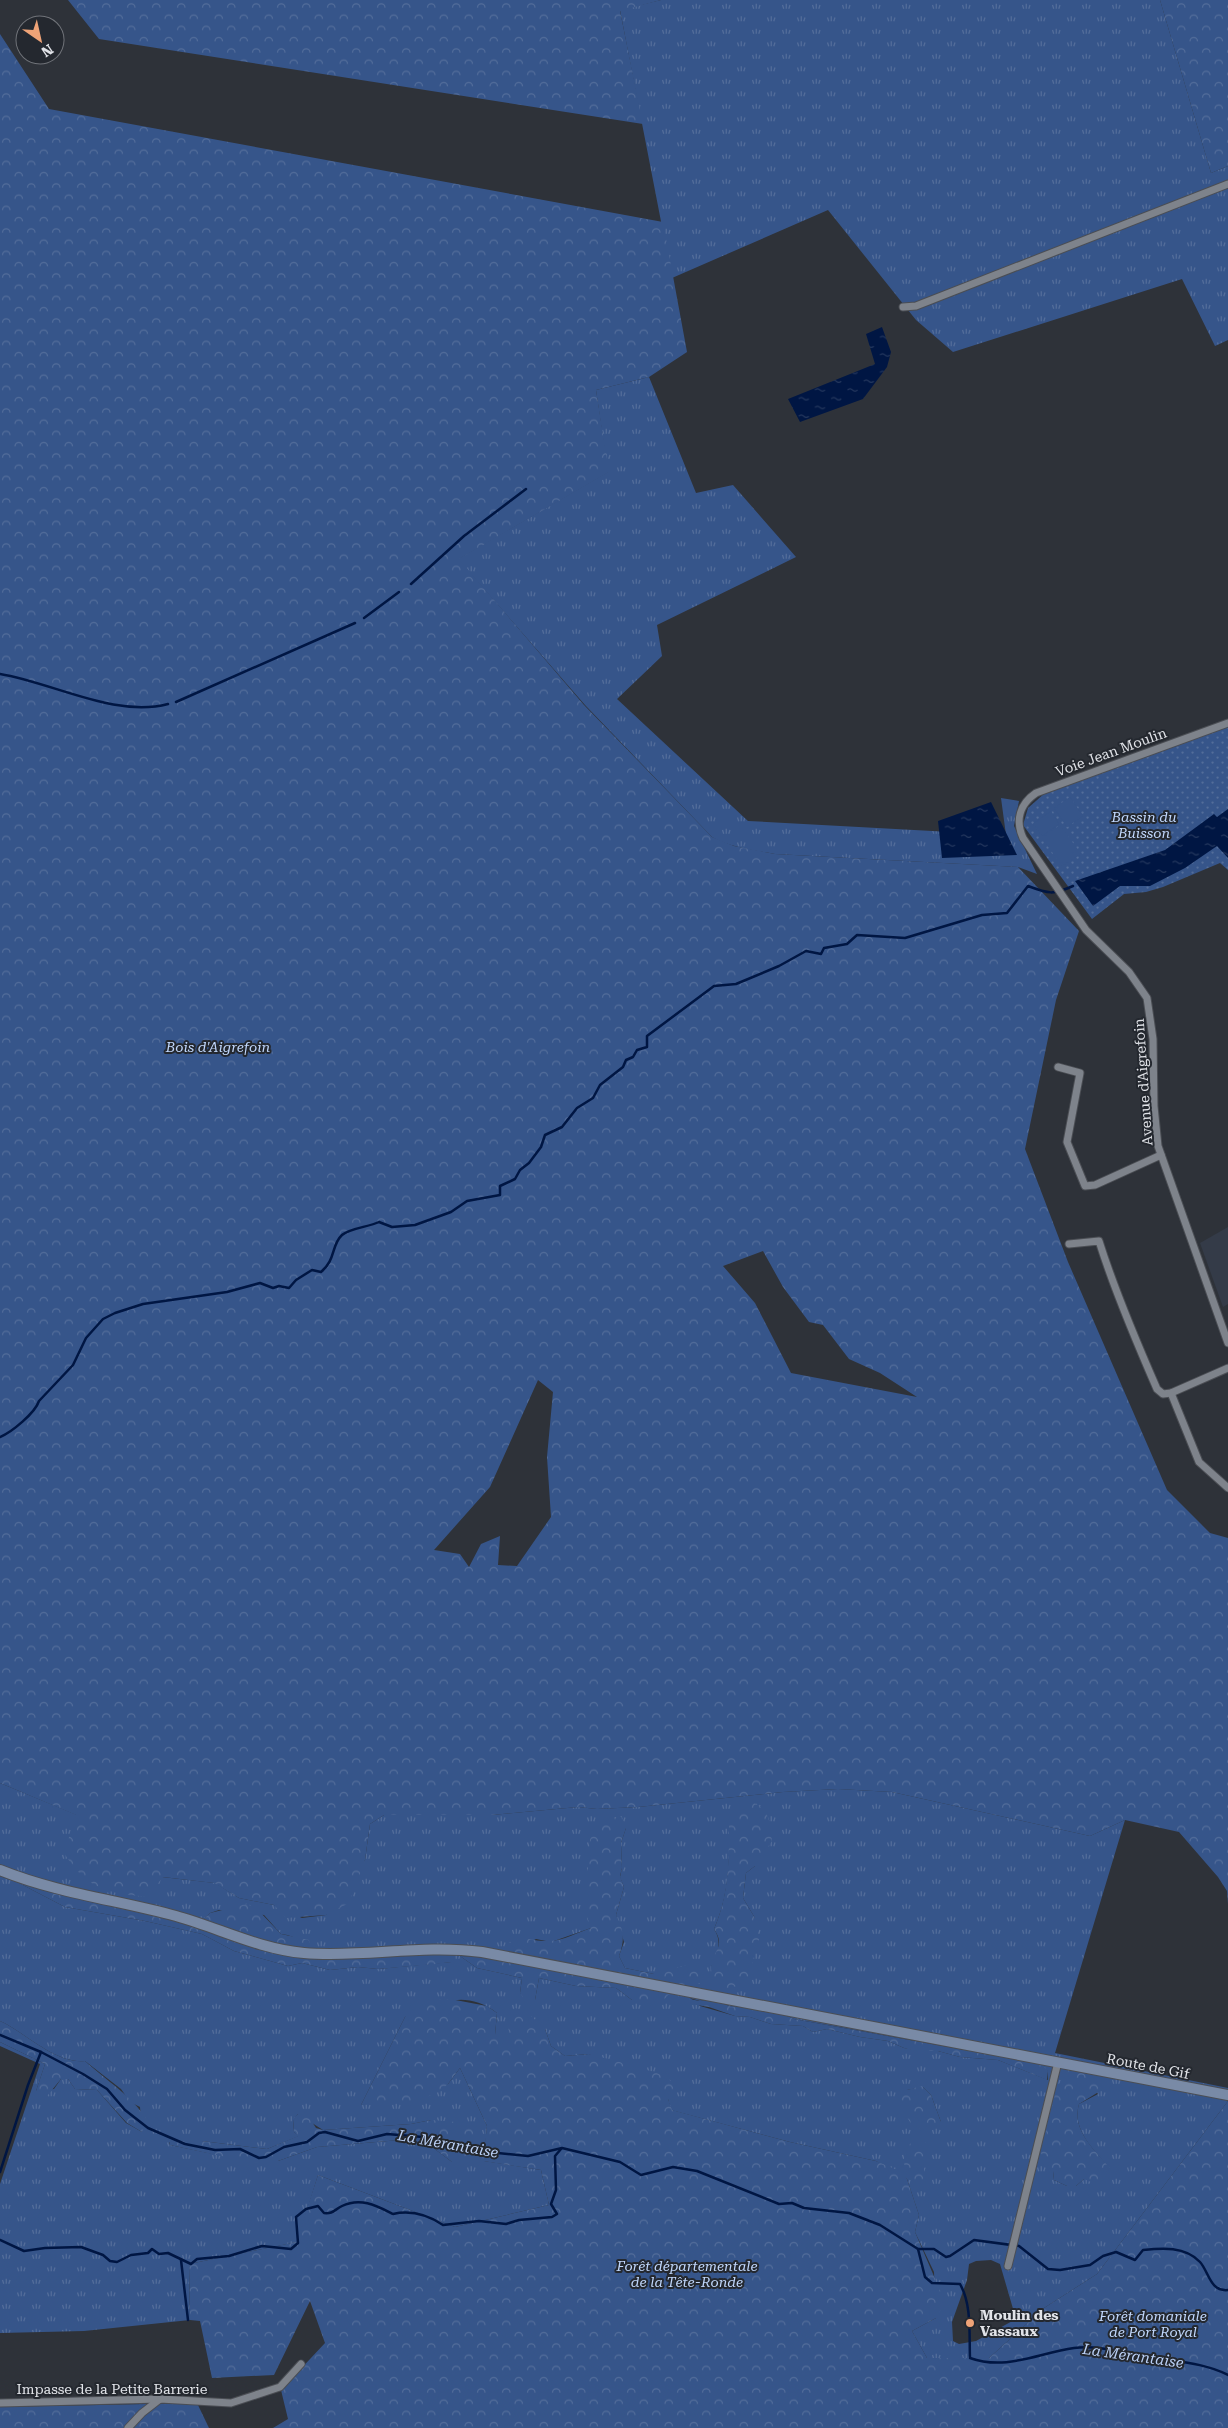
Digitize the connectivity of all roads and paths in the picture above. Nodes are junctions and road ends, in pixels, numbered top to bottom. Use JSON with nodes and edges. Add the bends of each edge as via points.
{"nodes":[{"id":1,"x":1228,"y":184,"type":"edge"},
{"id":2,"x":903,"y":307,"type":"dead end"},
{"id":3,"x":1228,"y":723,"type":"edge"},
{"id":4,"x":1019,"y":822,"type":"joint"},
{"id":5,"x":1058,"y":1067,"type":"dead end"},
{"id":6,"x":1161,"y":1155,"type":"junction"},
{"id":7,"x":1069,"y":1244,"type":"dead end"},
{"id":8,"x":1228,"y":1342,"type":"edge"},
{"id":9,"x":1228,"y":1368,"type":"edge"},
{"id":10,"x":1170,"y":1393,"type":"junction"},
{"id":11,"x":1228,"y":1488,"type":"edge"},
{"id":12,"x":0,"y":1870,"type":"edge"},
{"id":13,"x":1061,"y":2063,"type":"junction"},
{"id":14,"x":1228,"y":2095,"type":"edge"},
{"id":15,"x":1008,"y":2266,"type":"dead end"},
{"id":16,"x":301,"y":2364,"type":"dead end"},
{"id":17,"x":160,"y":2399,"type":"junction"},
{"id":18,"x":0,"y":2403,"type":"edge"},
{"id":19,"x":128,"y":2428,"type":"edge"}],
"edges":[{"from":1,"to":2,"type":"street","via":[[916,306]]},
{"from":3,"to":4,"type":"street","name":"Voie Jean Moulin","via":[[1036,793],[1025,804]]},
{"from":4,"to":6,"type":"street","name":"Avenue d'Aigrefoin","via":[[1023,838],[1082,923],[1129,972],[1147,998],[1152,1022],[1154,1106]]},
{"from":5,"to":6,"type":"street","via":[[1080,1073],[1067,1142],[1086,1186],[1096,1186]]},
{"from":6,"to":8,"type":"street","name":"Avenue d'Aigrefoin"},
{"from":7,"to":10,"type":"street","via":[[1099,1241],[1109,1274],[1157,1389],[1163,1394]]},
{"from":9,"to":10,"type":"street"},
{"from":10,"to":11,"type":"street","via":[[1199,1462]]},
{"from":12,"to":13,"type":"street","name":"Route de Gif","via":[[61,1890],[179,1917],[235,1937],[292,1952],[333,1954],[437,1948],[482,1952]]},
{"from":13,"to":14,"type":"street","name":"Route de Gif"},
{"from":13,"to":15,"type":"street"},
{"from":16,"to":17,"type":"street","name":"Impasse de la Petite Barrerie","via":[[280,2387],[231,2403]]},
{"from":17,"to":18,"type":"street","name":"Impasse de la Petite Barrerie"},
{"from":17,"to":19,"type":"street"}]}
